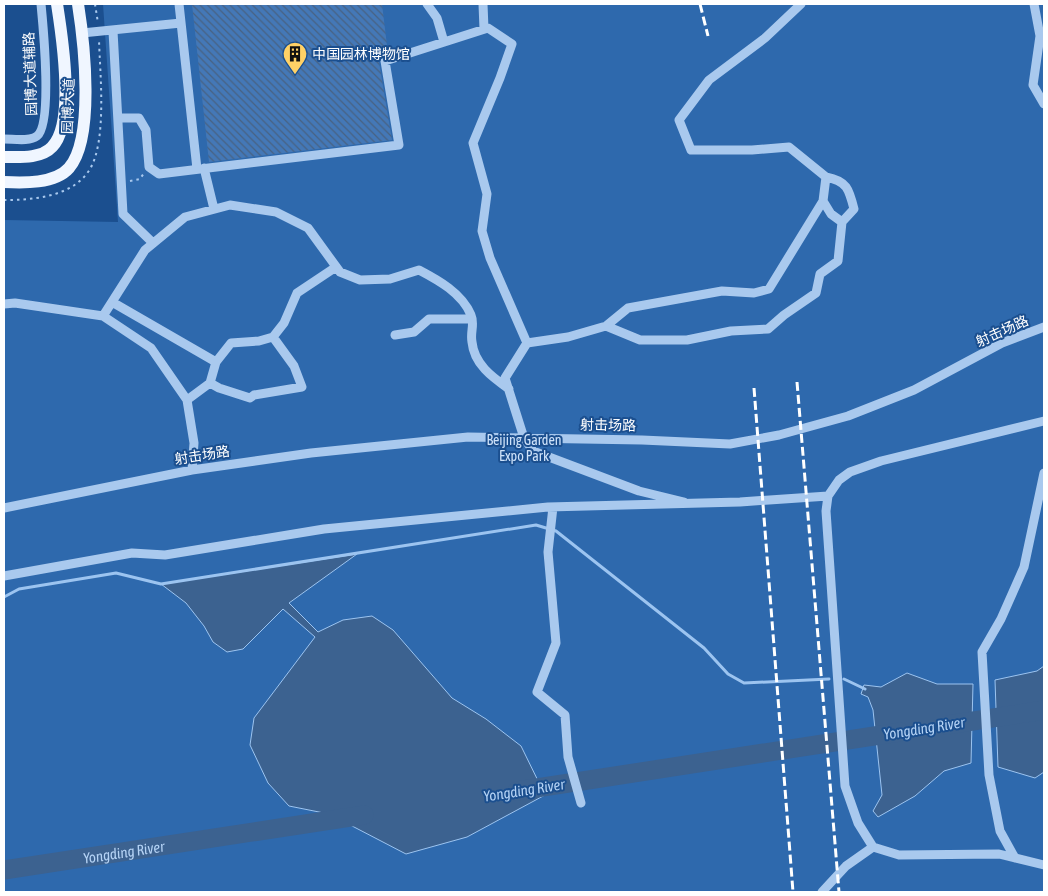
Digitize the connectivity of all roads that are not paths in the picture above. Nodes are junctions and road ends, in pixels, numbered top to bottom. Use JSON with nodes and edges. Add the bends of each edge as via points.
{"nodes":[{"id":1,"x":41,"y":4,"type":"edge"},
{"id":2,"x":57,"y":4,"type":"edge"},
{"id":3,"x":78,"y":4,"type":"edge"},
{"id":4,"x":179,"y":4,"type":"edge"},
{"id":5,"x":427,"y":4,"type":"edge"},
{"id":6,"x":483,"y":4,"type":"edge"},
{"id":7,"x":801,"y":4,"type":"edge"},
{"id":8,"x":1034,"y":4,"type":"edge"},
{"id":9,"x":181,"y":23,"type":"junction"},
{"id":10,"x":484,"y":29,"type":"junction"},
{"id":11,"x":113,"y":31,"type":"junction"},
{"id":12,"x":82,"y":33,"type":"junction"},
{"id":13,"x":444,"y":42,"type":"junction"},
{"id":14,"x":1044,"y":104,"type":"edge"},
{"id":15,"x":118,"y":118,"type":"junction"},
{"id":16,"x":4,"y":139,"type":"edge"},
{"id":17,"x":4,"y":157,"type":"edge"},
{"id":18,"x":201,"y":169,"type":"junction"},
{"id":19,"x":826,"y":176,"type":"junction"},
{"id":20,"x":4,"y":182,"type":"edge"},
{"id":21,"x":823,"y":201,"type":"junction"},
{"id":22,"x":214,"y":209,"type":"junction"},
{"id":23,"x":842,"y":222,"type":"junction"},
{"id":24,"x":153,"y":243,"type":"junction"},
{"id":25,"x":336,"y":267,"type":"junction"},
{"id":26,"x":112,"y":302,"type":"junction"},
{"id":27,"x":4,"y":304,"type":"edge"},
{"id":28,"x":103,"y":316,"type":"junction"},
{"id":29,"x":472,"y":319,"type":"junction"},
{"id":30,"x":606,"y":326,"type":"junction"},
{"id":31,"x":1044,"y":327,"type":"edge"},
{"id":32,"x":395,"y":335,"type":"dead end"},
{"id":33,"x":273,"y":337,"type":"junction"},
{"id":34,"x":527,"y":343,"type":"junction"},
{"id":35,"x":216,"y":362,"type":"junction"},
{"id":36,"x":210,"y":383,"type":"junction"},
{"id":37,"x":509,"y":389,"type":"junction"},
{"id":38,"x":187,"y":400,"type":"junction"},
{"id":39,"x":1044,"y":421,"type":"edge"},
{"id":40,"x":524,"y":438,"type":"junction"},
{"id":41,"x":192,"y":470,"type":"junction"},
{"id":42,"x":1044,"y":473,"type":"edge"},
{"id":43,"x":828,"y":496,"type":"junction"},
{"id":44,"x":684,"y":502,"type":"junction"},
{"id":45,"x":553,"y":507,"type":"junction"},
{"id":46,"x":4,"y":508,"type":"edge"},
{"id":47,"x":4,"y":576,"type":"edge"},
{"id":48,"x":581,"y":803,"type":"dead end"},
{"id":49,"x":873,"y":847,"type":"junction"},
{"id":50,"x":1015,"y":858,"type":"junction"},
{"id":51,"x":1044,"y":865,"type":"edge"},
{"id":52,"x":822,"y":892,"type":"edge"}],
"edges":[{"from":1,"to":16,"type":"street","name":"园博大道辅路","via":[[45,123],[37,137],[29,140]]},
{"from":2,"to":17,"type":"main road","name":"园博大道","via":[[63,40],[65,91],[65,114],[58,138],[52,148],[43,153]]},
{"from":3,"to":12,"type":"main road","name":"园博大道"},
{"from":4,"to":9,"type":"street"},
{"from":5,"to":13,"type":"street","via":[[437,18]]},
{"from":6,"to":10,"type":"street"},
{"from":7,"to":19,"type":"street","via":[[765,38],[709,80],[679,120],[691,150],[789,147]]},
{"from":8,"to":14,"type":"street","via":[[1040,36],[1033,85]]},
{"from":9,"to":11,"type":"street"},
{"from":9,"to":18,"type":"street"},
{"from":10,"to":13,"type":"street"},
{"from":10,"to":34,"type":"street","via":[[488,28],[512,44],[473,143],[487,194],[482,231],[490,258]]},
{"from":11,"to":12,"type":"street"},
{"from":11,"to":15,"type":"street"},
{"from":12,"to":20,"type":"main road","name":"园博大道","via":[[84,124],[79,151],[68,169],[42,182]]},
{"from":13,"to":18,"type":"street","via":[[385,61],[399,145]]},
{"from":15,"to":18,"type":"street","via":[[139,118],[146,130],[149,167],[159,174]]},
{"from":15,"to":24,"type":"street","via":[[123,214]]},
{"from":18,"to":22,"type":"street"},
{"from":19,"to":21,"type":"street"},
{"from":19,"to":23,"type":"street","via":[[840,180],[850,192],[854,209]]},
{"from":21,"to":23,"type":"street","via":[[831,214]]},
{"from":21,"to":30,"type":"street","via":[[770,289],[754,293],[722,291],[628,308]]},
{"from":22,"to":24,"type":"street","via":[[185,217]]},
{"from":22,"to":25,"type":"street","via":[[230,205],[276,212],[308,228]]},
{"from":23,"to":30,"type":"street","via":[[838,261],[820,274],[816,293],[768,329],[731,331],[687,340],[640,340]]},
{"from":24,"to":26,"type":"street","via":[[145,250]]},
{"from":25,"to":29,"type":"street","via":[[360,280],[390,279],[419,270],[452,290]]},
{"from":25,"to":33,"type":"street","via":[[297,293],[284,323]]},
{"from":26,"to":28,"type":"street"},
{"from":26,"to":35,"type":"street"},
{"from":27,"to":28,"type":"street"},
{"from":28,"to":38,"type":"street","via":[[151,348]]},
{"from":29,"to":32,"type":"street","via":[[429,319],[414,332]]},
{"from":29,"to":37,"type":"street","via":[[472,342],[478,360],[487,373]]},
{"from":30,"to":34,"type":"street","via":[[568,337]]},
{"from":31,"to":40,"type":"street","name":"射击场路","via":[[1002,343],[914,390],[848,416],[779,435],[730,444]]},
{"from":33,"to":35,"type":"street","via":[[231,343]]},
{"from":33,"to":36,"type":"street","via":[[294,366],[302,387],[250,398]]},
{"from":34,"to":37,"type":"street","via":[[505,378]]},
{"from":35,"to":36,"type":"street"},
{"from":36,"to":38,"type":"street"},
{"from":37,"to":40,"type":"street"},
{"from":38,"to":41,"type":"street","via":[[194,443]]},
{"from":39,"to":43,"type":"street","via":[[881,461],[850,472],[839,480]]},
{"from":40,"to":41,"type":"street","name":"射击场路","via":[[468,437],[311,452]]},
{"from":40,"to":44,"type":"street","via":[[532,451],[640,491]]},
{"from":41,"to":46,"type":"street","name":"射击场路"},
{"from":42,"to":50,"type":"street","via":[[1024,568],[982,652],[989,775],[1000,830]]},
{"from":43,"to":44,"type":"street"},
{"from":43,"to":49,"type":"street","via":[[826,511],[845,786],[858,823]]},
{"from":44,"to":45,"type":"street"},
{"from":45,"to":47,"type":"street","via":[[324,529],[165,555],[132,553]]},
{"from":45,"to":48,"type":"street","via":[[548,552],[556,643],[537,692],[565,715],[568,757]]},
{"from":49,"to":50,"type":"street","via":[[899,855],[999,854]]},
{"from":49,"to":52,"type":"street","via":[[846,866]]},
{"from":50,"to":51,"type":"street"}]}
